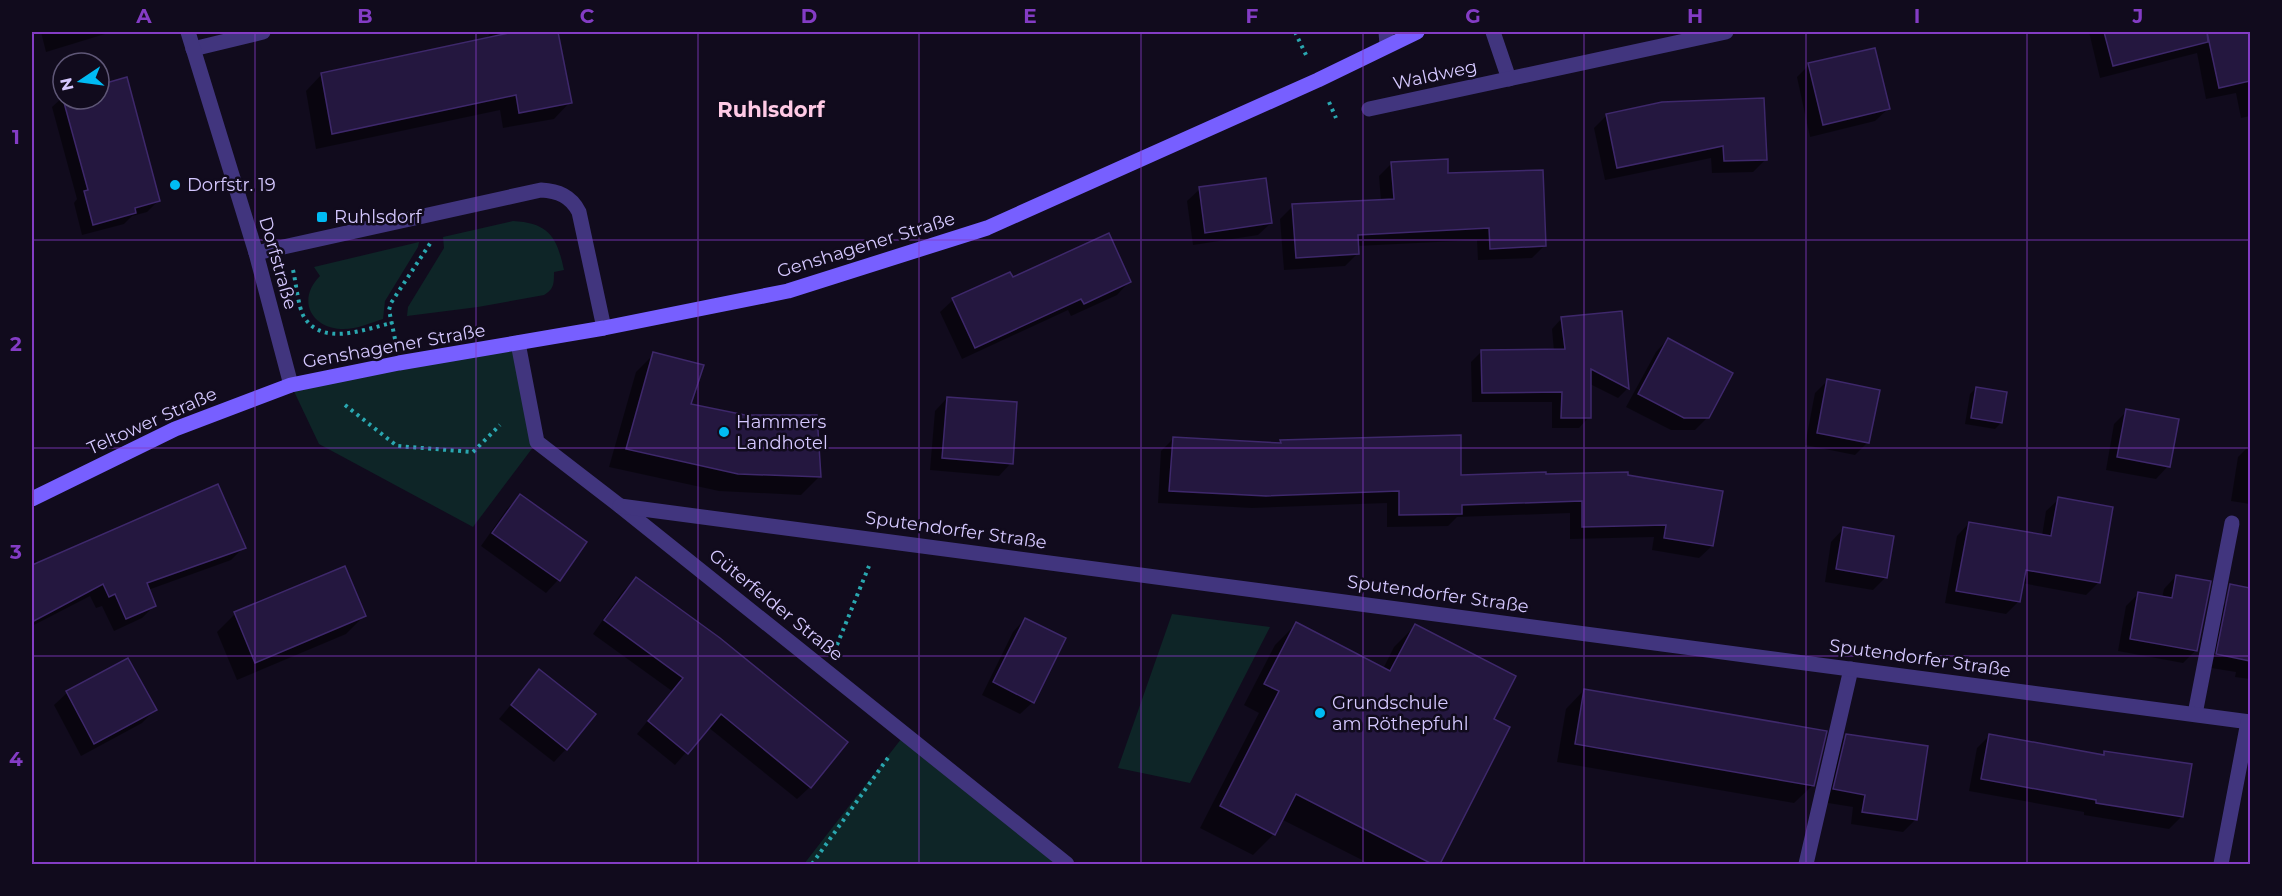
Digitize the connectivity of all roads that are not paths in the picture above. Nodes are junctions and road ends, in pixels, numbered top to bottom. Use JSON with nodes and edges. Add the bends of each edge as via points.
{"nodes":[{"id":1,"x":188,"y":32,"type":"edge"},
{"id":2,"x":263,"y":32,"type":"edge"},
{"id":3,"x":1417,"y":32,"type":"edge"},
{"id":4,"x":1493,"y":32,"type":"edge"},
{"id":5,"x":1726,"y":32,"type":"edge"},
{"id":6,"x":1387,"y":38,"type":"edge"},
{"id":7,"x":193,"y":49,"type":"junction"},
{"id":8,"x":1509,"y":79,"type":"junction"},
{"id":9,"x":1369,"y":109,"type":"dead end"},
{"id":10,"x":256,"y":253,"type":"junction"},
{"id":11,"x":604,"y":328,"type":"junction"},
{"id":12,"x":518,"y":343,"type":"junction"},
{"id":13,"x":291,"y":385,"type":"junction"},
{"id":14,"x":32,"y":499,"type":"edge"},
{"id":15,"x":620,"y":506,"type":"junction"},
{"id":16,"x":2232,"y":524,"type":"dead end"},
{"id":17,"x":1851,"y":669,"type":"junction"},
{"id":18,"x":2195,"y":714,"type":"junction"},
{"id":19,"x":2249,"y":722,"type":"edge"},
{"id":20,"x":1067,"y":864,"type":"edge"},
{"id":21,"x":1806,"y":864,"type":"edge"},
{"id":22,"x":2221,"y":864,"type":"edge"}],
"edges":[{"from":1,"to":7,"type":"street","name":"Dorfstraße"},
{"from":2,"to":7,"type":"street"},
{"from":3,"to":6,"type":"main road","name":"Genshagener Straße"},
{"from":4,"to":8,"type":"street","name":"Waldweg"},
{"from":5,"to":8,"type":"street","name":"Waldweg"},
{"from":6,"to":11,"type":"main road","name":"Genshagener Straße","via":[[1318,80],[987,228],[788,291]]},
{"from":7,"to":10,"type":"street","name":"Dorfstraße"},
{"from":8,"to":9,"type":"street","name":"Waldweg"},
{"from":10,"to":11,"type":"street","via":[[541,190],[554,191],[576,205],[579,212]]},
{"from":10,"to":13,"type":"street","name":"Dorfstraße"},
{"from":11,"to":12,"type":"main road","name":"Genshagener Straße"},
{"from":12,"to":13,"type":"main road","name":"Genshagener Straße"},
{"from":12,"to":15,"type":"street","name":"Güterfelder Straße","via":[[537,442]]},
{"from":13,"to":14,"type":"main road","name":"Teltower Straße","via":[[175,429]]},
{"from":15,"to":17,"type":"street","name":"Sputendorfer Straße"},
{"from":15,"to":20,"type":"street","name":"Güterfelder Straße"},
{"from":16,"to":18,"type":"street"},
{"from":17,"to":18,"type":"street","name":"Sputendorfer Straße"},
{"from":17,"to":21,"type":"street"},
{"from":18,"to":19,"type":"street","name":"Sputendorfer Straße"},
{"from":19,"to":22,"type":"street"}]}
